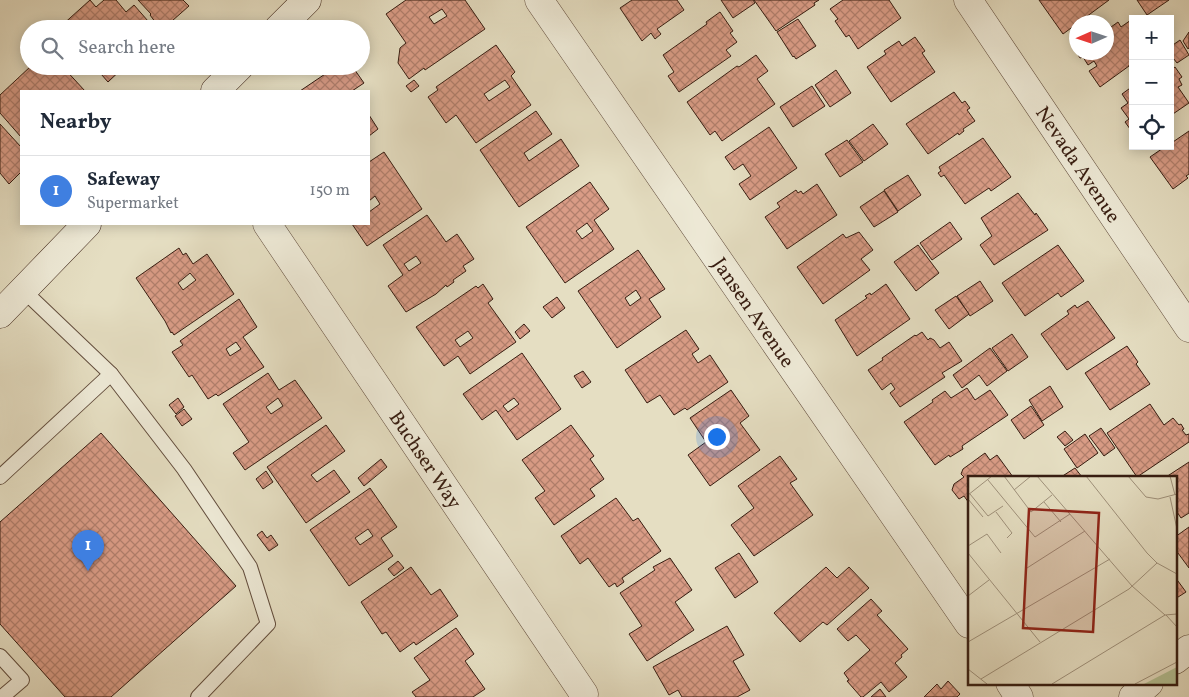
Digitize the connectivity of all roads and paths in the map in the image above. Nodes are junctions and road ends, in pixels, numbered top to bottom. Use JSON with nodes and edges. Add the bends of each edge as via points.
{"nodes":[{"id":1,"x":307,"y":0,"type":"edge"},
{"id":2,"x":538,"y":0,"type":"edge"},
{"id":3,"x":968,"y":0,"type":"edge"},
{"id":4,"x":287,"y":20,"type":"edge"},
{"id":5,"x":231,"y":75,"type":"edge"},
{"id":6,"x":216,"y":90,"type":"edge"},
{"id":7,"x":86,"y":225,"type":"edge"},
{"id":8,"x":268,"y":225,"type":"edge"},
{"id":9,"x":23,"y":290,"type":"junction"},
{"id":10,"x":0,"y":314,"type":"edge"},
{"id":11,"x":1189,"y":328,"type":"edge"},
{"id":12,"x":111,"y":374,"type":"junction"},
{"id":13,"x":0,"y":477,"type":"edge"},
{"id":14,"x":968,"y":623,"type":"edge"},
{"id":15,"x":1189,"y":648,"type":"edge"},
{"id":16,"x":0,"y":656,"type":"edge"},
{"id":17,"x":1176,"y":659,"type":"edge"},
{"id":18,"x":1011,"y":684,"type":"edge"},
{"id":19,"x":1148,"y":684,"type":"edge"},
{"id":20,"x":584,"y":694,"type":"dead end"},
{"id":21,"x":2,"y":697,"type":"edge"},
{"id":22,"x":198,"y":697,"type":"edge"},
{"id":23,"x":1019,"y":697,"type":"edge"},
{"id":24,"x":1133,"y":697,"type":"edge"}],
"edges":[{"from":1,"to":4,"type":"street"},
{"from":2,"to":14,"type":"street","name":"Jansen Avenue"},
{"from":3,"to":11,"type":"street","name":"Nevada Avenue"},
{"from":5,"to":6,"type":"street"},
{"from":7,"to":9,"type":"street"},
{"from":8,"to":20,"type":"street","name":"Buchser Way"},
{"from":9,"to":10,"type":"street"},
{"from":9,"to":12,"type":"lane"},
{"from":12,"to":13,"type":"lane"},
{"from":12,"to":22,"type":"lane","via":[[184,469],[250,568],[268,624]]},
{"from":15,"to":17,"type":"street"},
{"from":16,"to":21,"type":"lane","via":[[22,680]]},
{"from":18,"to":23,"type":"street"},
{"from":19,"to":24,"type":"street"}]}
